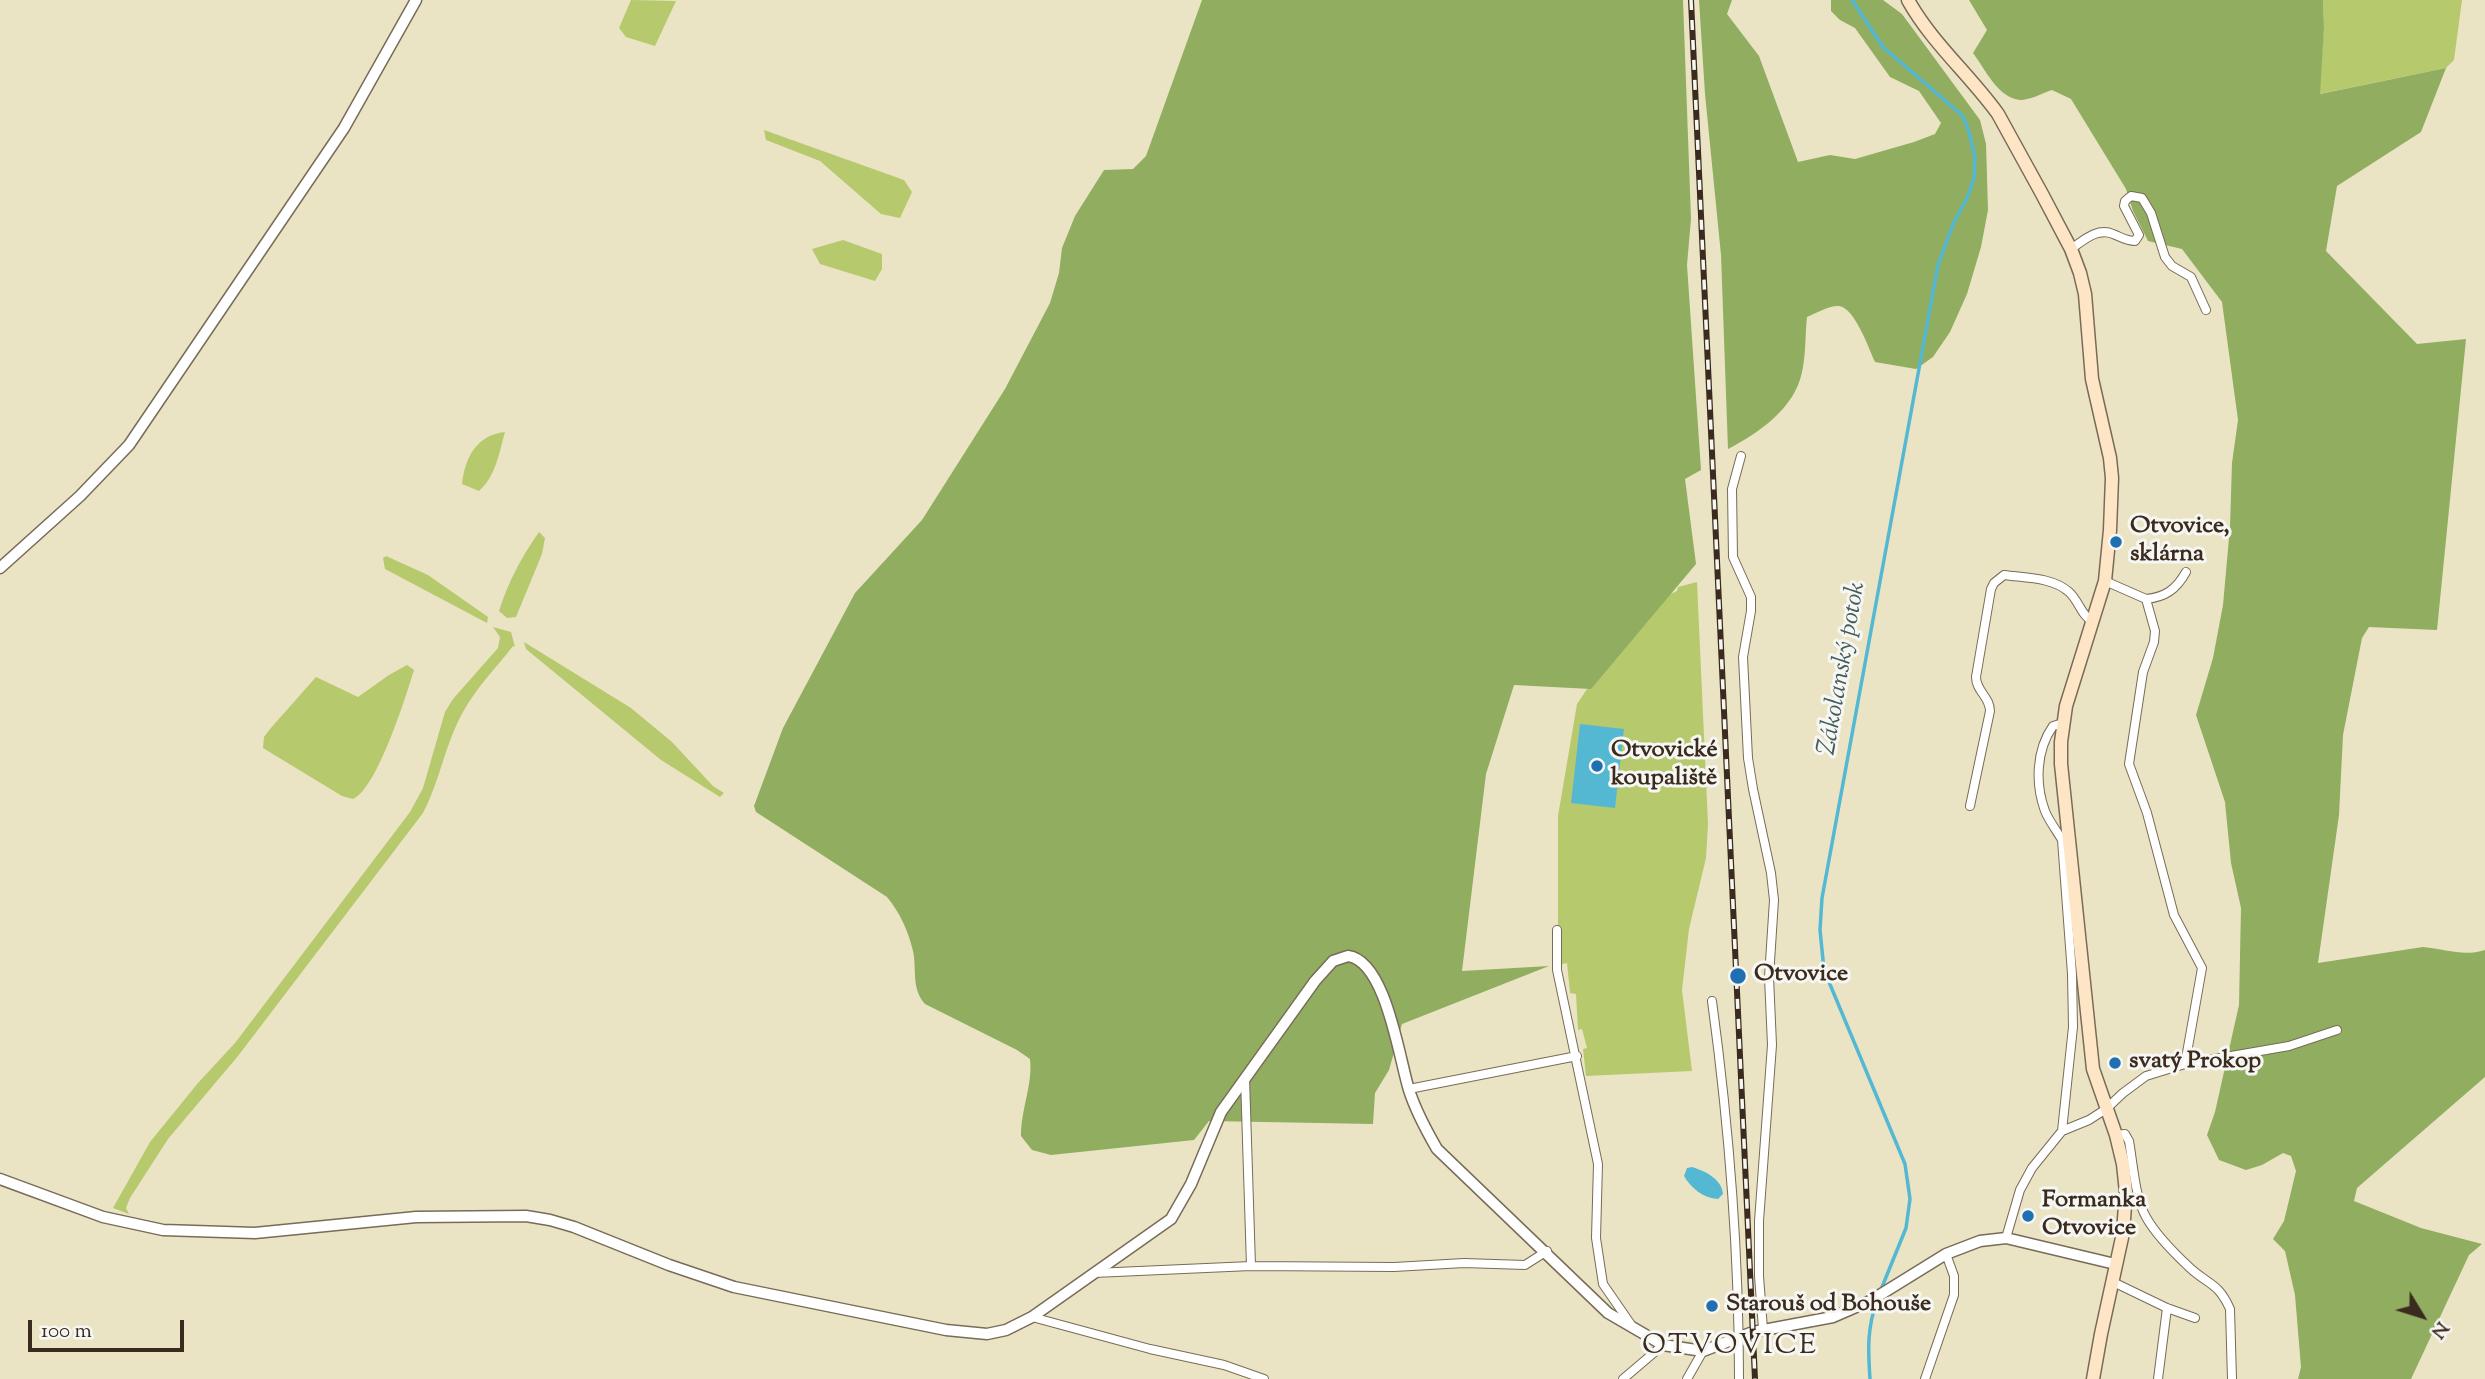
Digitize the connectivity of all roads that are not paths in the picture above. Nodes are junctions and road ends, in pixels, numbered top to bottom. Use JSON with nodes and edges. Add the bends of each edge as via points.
{"nodes":[{"id":1,"x":416,"y":0,"type":"edge"},
{"id":2,"x":1908,"y":0,"type":"edge"},
{"id":3,"x":2071,"y":248,"type":"junction"},
{"id":4,"x":2206,"y":310,"type":"dead end"},
{"id":5,"x":1741,"y":456,"type":"dead end"},
{"id":6,"x":0,"y":568,"type":"edge"},
{"id":7,"x":2186,"y":572,"type":"dead end"},
{"id":8,"x":2105,"y":581,"type":"junction"},
{"id":9,"x":2146,"y":599,"type":"junction"},
{"id":10,"x":2094,"y":622,"type":"junction"},
{"id":11,"x":2063,"y":723,"type":"junction"},
{"id":12,"x":1970,"y":806,"type":"dead end"},
{"id":13,"x":2066,"y":837,"type":"junction"},
{"id":14,"x":1557,"y":930,"type":"dead end"},
{"id":15,"x":1712,"y":1001,"type":"dead end"},
{"id":16,"x":2337,"y":1030,"type":"dead end"},
{"id":17,"x":1577,"y":1056,"type":"junction"},
{"id":18,"x":2185,"y":1064,"type":"junction"},
{"id":19,"x":1245,"y":1077,"type":"junction"},
{"id":20,"x":1409,"y":1089,"type":"junction"},
{"id":21,"x":2106,"y":1109,"type":"junction"},
{"id":22,"x":2062,"y":1130,"type":"junction"},
{"id":23,"x":2116,"y":1135,"type":"junction"},
{"id":24,"x":0,"y":1179,"type":"edge"},
{"id":25,"x":2006,"y":1238,"type":"junction"},
{"id":26,"x":1547,"y":1251,"type":"junction"},
{"id":27,"x":1946,"y":1254,"type":"junction"},
{"id":28,"x":2115,"y":1264,"type":"junction"},
{"id":29,"x":1251,"y":1266,"type":"junction"},
{"id":30,"x":1094,"y":1273,"type":"junction"},
{"id":31,"x":2111,"y":1281,"type":"junction"},
{"id":32,"x":2166,"y":1308,"type":"junction"},
{"id":33,"x":1032,"y":1317,"type":"junction"},
{"id":34,"x":2195,"y":1318,"type":"dead end"},
{"id":35,"x":1632,"y":1326,"type":"junction"},
{"id":36,"x":1763,"y":1329,"type":"junction"},
{"id":37,"x":1739,"y":1337,"type":"junction"},
{"id":38,"x":1663,"y":1345,"type":"junction"},
{"id":39,"x":1703,"y":1351,"type":"junction"},
{"id":40,"x":1264,"y":1379,"type":"edge"},
{"id":41,"x":1623,"y":1379,"type":"edge"},
{"id":42,"x":1686,"y":1379,"type":"edge"},
{"id":43,"x":1739,"y":1379,"type":"edge"},
{"id":44,"x":1926,"y":1379,"type":"edge"},
{"id":45,"x":2094,"y":1379,"type":"edge"},
{"id":46,"x":2158,"y":1379,"type":"edge"},
{"id":47,"x":2232,"y":1379,"type":"edge"}],
"edges":[{"from":1,"to":6,"type":"street","via":[[344,128],[129,445]]},
{"from":2,"to":3,"type":"main road","via":[[1937,43],[1998,114]]},
{"from":3,"to":4,"type":"street","via":[[2097,232],[2135,241],[2139,235],[2124,206],[2131,196],[2142,198],[2165,257],[2191,277]]},
{"from":3,"to":8,"type":"main road","via":[[2085,294],[2092,379],[2110,458]]},
{"from":5,"to":36,"type":"street","via":[[1732,489],[1733,557],[1751,597],[1743,657],[1748,758],[1774,900],[1769,977],[1772,1045],[1759,1222]]},
{"from":7,"to":9,"type":"street","via":[[2169,593]]},
{"from":8,"to":9,"type":"street"},
{"from":8,"to":10,"type":"main road"},
{"from":9,"to":18,"type":"street","via":[[2154,642],[2141,683],[2129,764],[2174,915],[2202,968]]},
{"from":10,"to":11,"type":"main road"},
{"from":10,"to":12,"type":"street","via":[[2068,591],[2056,584],[2004,575],[1994,583],[1976,677],[1990,711]]},
{"from":11,"to":13,"type":"main road"},
{"from":11,"to":13,"type":"street","via":[[2046,735],[2039,785],[2046,814]]},
{"from":13,"to":21,"type":"main road","via":[[2093,1069]]},
{"from":13,"to":22,"type":"street","via":[[2073,1027]]},
{"from":14,"to":17,"type":"street","via":[[1557,970]]},
{"from":15,"to":37,"type":"street","via":[[1731,1169]]},
{"from":16,"to":18,"type":"street","via":[[2290,1046]]},
{"from":17,"to":20,"type":"street"},
{"from":17,"to":35,"type":"street","via":[[1598,1164],[1596,1238],[1603,1284]]},
{"from":18,"to":21,"type":"street","via":[[2146,1076]]},
{"from":19,"to":20,"type":"street","via":[[1315,981],[1333,961],[1348,956],[1365,963],[1378,984]]},
{"from":19,"to":29,"type":"street"},
{"from":19,"to":30,"type":"street","via":[[1221,1112],[1171,1219]]},
{"from":20,"to":26,"type":"street","via":[[1437,1149]]},
{"from":21,"to":22,"type":"street"},
{"from":21,"to":23,"type":"main road"},
{"from":22,"to":25,"type":"street","via":[[2020,1190]]},
{"from":23,"to":28,"type":"main road","via":[[2126,1206]]},
{"from":23,"to":47,"type":"street","via":[[2125,1134],[2129,1141],[2145,1216],[2179,1257],[2213,1283],[2226,1300]]},
{"from":24,"to":33,"type":"street","via":[[103,1217],[163,1230],[255,1234],[416,1217],[526,1216],[574,1227],[734,1287],[893,1319],[980,1334]]},
{"from":25,"to":27,"type":"street","via":[[1980,1241]]},
{"from":25,"to":28,"type":"street"},
{"from":26,"to":29,"type":"street","via":[[1525,1265]]},
{"from":26,"to":35,"type":"street","via":[[1608,1313]]},
{"from":27,"to":36,"type":"street","via":[[1870,1301],[1833,1317]]},
{"from":27,"to":44,"type":"street","via":[[1954,1276],[1954,1294]]},
{"from":28,"to":31,"type":"main road"},
{"from":29,"to":30,"type":"street"},
{"from":30,"to":33,"type":"street"},
{"from":31,"to":32,"type":"street"},
{"from":31,"to":45,"type":"main road"},
{"from":32,"to":34,"type":"street"},
{"from":32,"to":46,"type":"street"},
{"from":33,"to":40,"type":"street"},
{"from":35,"to":38,"type":"street"},
{"from":36,"to":37,"type":"street"},
{"from":37,"to":39,"type":"street"},
{"from":37,"to":43,"type":"street"},
{"from":38,"to":39,"type":"street"},
{"from":38,"to":41,"type":"street"},
{"from":39,"to":42,"type":"street"}]}
